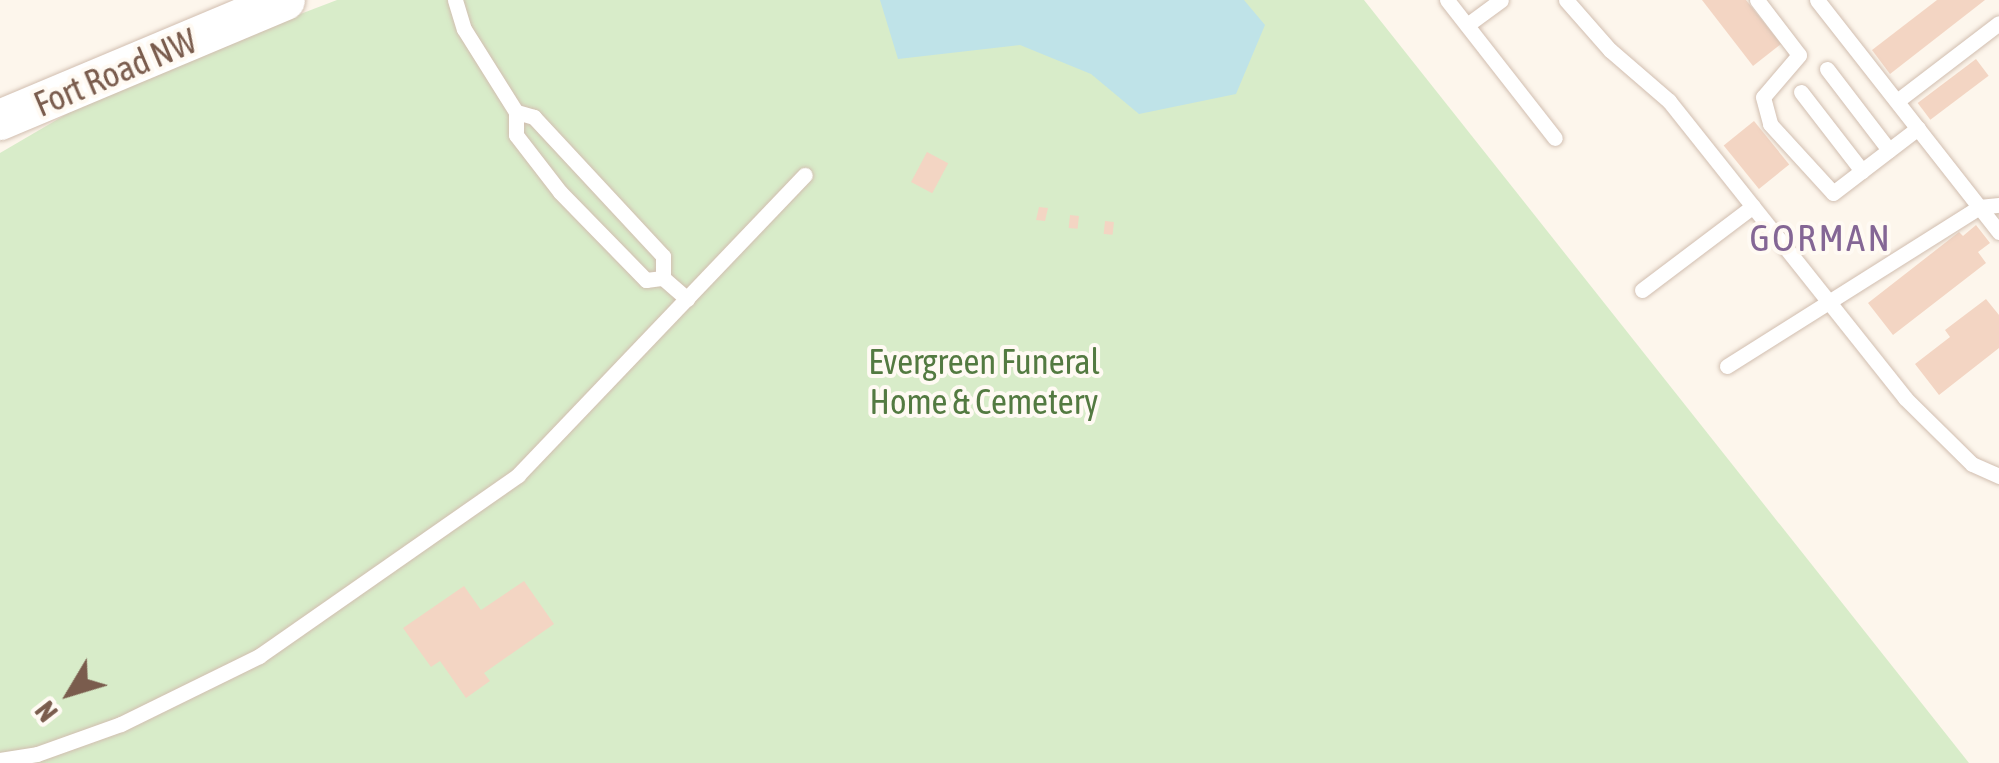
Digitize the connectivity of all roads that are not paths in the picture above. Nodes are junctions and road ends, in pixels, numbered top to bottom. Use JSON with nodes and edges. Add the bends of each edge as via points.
{"nodes":[{"id":1,"x":285,"y":0,"type":"edge"},
{"id":2,"x":454,"y":0,"type":"edge"},
{"id":3,"x":1447,"y":0,"type":"edge"},
{"id":4,"x":1501,"y":0,"type":"edge"},
{"id":5,"x":1566,"y":0,"type":"edge"},
{"id":6,"x":1756,"y":0,"type":"edge"},
{"id":7,"x":1818,"y":0,"type":"edge"},
{"id":8,"x":1999,"y":23,"type":"edge"},
{"id":9,"x":1467,"y":26,"type":"junction"},
{"id":10,"x":1827,"y":69,"type":"dead end"},
{"id":11,"x":1801,"y":92,"type":"dead end"},
{"id":12,"x":1897,"y":102,"type":"junction"},
{"id":13,"x":516,"y":112,"type":"junction"},
{"id":14,"x":0,"y":120,"type":"edge"},
{"id":15,"x":1918,"y":128,"type":"junction"},
{"id":16,"x":1555,"y":138,"type":"dead end"},
{"id":17,"x":1890,"y":150,"type":"junction"},
{"id":18,"x":1862,"y":171,"type":"junction"},
{"id":19,"x":805,"y":174,"type":"dead end"},
{"id":20,"x":1752,"y":206,"type":"junction"},
{"id":21,"x":1999,"y":206,"type":"edge"},
{"id":22,"x":1979,"y":207,"type":"junction"},
{"id":23,"x":1999,"y":232,"type":"edge"},
{"id":24,"x":662,"y":278,"type":"junction"},
{"id":25,"x":1642,"y":290,"type":"dead end"},
{"id":26,"x":687,"y":298,"type":"junction"},
{"id":27,"x":1829,"y":302,"type":"junction"},
{"id":28,"x":1727,"y":366,"type":"dead end"},
{"id":29,"x":1999,"y":476,"type":"edge"},
{"id":30,"x":0,"y":760,"type":"edge"}],
"edges":[{"from":1,"to":14,"type":"street","name":"Fort Road NW"},
{"from":2,"to":13,"type":"lane","via":[[464,29]]},
{"from":3,"to":9,"type":"lane"},
{"from":4,"to":9,"type":"lane"},
{"from":5,"to":20,"type":"lane","via":[[1610,50],[1670,101]]},
{"from":6,"to":18,"type":"lane","via":[[1799,54],[1763,97],[1770,124],[1832,193]]},
{"from":7,"to":12,"type":"lane"},
{"from":8,"to":12,"type":"lane"},
{"from":9,"to":16,"type":"lane"},
{"from":10,"to":17,"type":"lane"},
{"from":11,"to":18,"type":"lane"},
{"from":12,"to":15,"type":"lane"},
{"from":13,"to":24,"type":"lane","via":[[534,117],[663,256]]},
{"from":13,"to":24,"type":"lane","via":[[516,134],[560,192],[646,280]]},
{"from":15,"to":17,"type":"lane"},
{"from":15,"to":22,"type":"lane"},
{"from":17,"to":18,"type":"lane"},
{"from":19,"to":26,"type":"lane"},
{"from":20,"to":25,"type":"lane"},
{"from":20,"to":27,"type":"lane"},
{"from":21,"to":22,"type":"lane"},
{"from":22,"to":23,"type":"lane"},
{"from":22,"to":27,"type":"lane"},
{"from":24,"to":26,"type":"lane"},
{"from":26,"to":30,"type":"lane","via":[[518,476],[259,656],[121,724]]},
{"from":27,"to":28,"type":"lane"},
{"from":27,"to":29,"type":"lane","via":[[1905,398],[1972,464]]}]}
